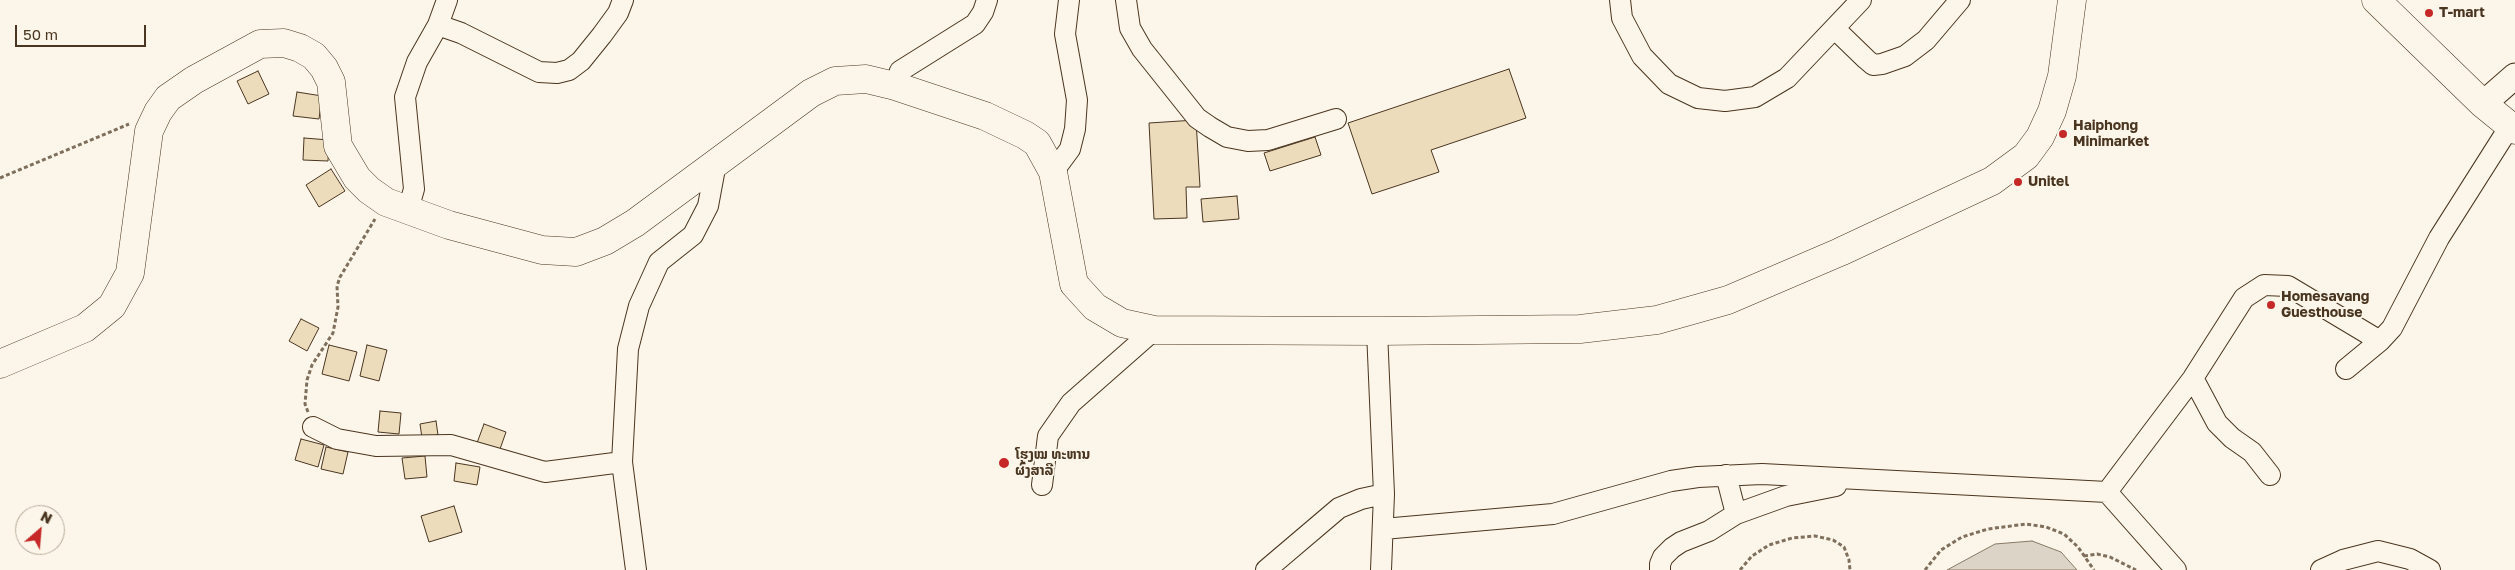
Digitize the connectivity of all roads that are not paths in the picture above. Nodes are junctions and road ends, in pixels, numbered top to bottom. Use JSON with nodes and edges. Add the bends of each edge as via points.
{"nodes":[{"id":1,"x":447,"y":0,"type":"edge"},
{"id":2,"x":623,"y":0,"type":"edge"},
{"id":3,"x":987,"y":0,"type":"edge"},
{"id":4,"x":1069,"y":0,"type":"edge"},
{"id":5,"x":1126,"y":0,"type":"edge"},
{"id":6,"x":1620,"y":0,"type":"edge"},
{"id":7,"x":1861,"y":0,"type":"edge"},
{"id":8,"x":1960,"y":0,"type":"edge"},
{"id":9,"x":2072,"y":0,"type":"edge"},
{"id":10,"x":2376,"y":0,"type":"edge"},
{"id":11,"x":438,"y":25,"type":"junction"},
{"id":12,"x":1835,"y":29,"type":"junction"},
{"id":13,"x":2515,"y":76,"type":"edge"},
{"id":14,"x":895,"y":86,"type":"junction"},
{"id":15,"x":2483,"y":104,"type":"junction"},
{"id":16,"x":1336,"y":119,"type":"dead end"},
{"id":17,"x":2512,"y":128,"type":"edge"},
{"id":18,"x":716,"y":163,"type":"junction"},
{"id":19,"x":1053,"y":172,"type":"junction"},
{"id":20,"x":397,"y":206,"type":"junction"},
{"id":21,"x":1154,"y":330,"type":"junction"},
{"id":22,"x":1377,"y":331,"type":"junction"},
{"id":23,"x":2380,"y":341,"type":"junction"},
{"id":24,"x":0,"y":364,"type":"edge"},
{"id":25,"x":2346,"y":369,"type":"dead end"},
{"id":26,"x":2193,"y":378,"type":"junction"},
{"id":27,"x":313,"y":427,"type":"road end"},
{"id":28,"x":622,"y":462,"type":"junction"},
{"id":29,"x":1726,"y":475,"type":"junction"},
{"id":30,"x":2270,"y":475,"type":"dead end"},
{"id":31,"x":1867,"y":480,"type":"junction"},
{"id":32,"x":1042,"y":486,"type":"dead end"},
{"id":33,"x":2107,"y":492,"type":"junction"},
{"id":34,"x":1384,"y":494,"type":"junction"},
{"id":35,"x":1736,"y":514,"type":"junction"},
{"id":36,"x":1383,"y":529,"type":"junction"},
{"id":37,"x":636,"y":570,"type":"edge"},
{"id":38,"x":1266,"y":570,"type":"edge"},
{"id":39,"x":1380,"y":570,"type":"edge"},
{"id":40,"x":1660,"y":570,"type":"edge"},
{"id":41,"x":2176,"y":570,"type":"edge"},
{"id":42,"x":2322,"y":570,"type":"edge"},
{"id":43,"x":2430,"y":570,"type":"edge"}],
"edges":[{"from":1,"to":11,"type":"street"},
{"from":2,"to":11,"type":"street","via":[[613,20],[582,61],[557,73],[539,72]]},
{"from":3,"to":14,"type":"street","via":[[975,24],[900,71]]},
{"from":4,"to":19,"type":"street","via":[[1066,34],[1077,100],[1075,130],[1070,149]]},
{"from":5,"to":16,"type":"street","via":[[1130,28],[1142,50],[1197,118],[1227,137],[1268,140]]},
{"from":6,"to":12,"type":"street","via":[[1622,18],[1642,56],[1669,84],[1698,98],[1725,101],[1755,97],[1786,78]]},
{"from":7,"to":12,"type":"street"},
{"from":8,"to":12,"type":"street","via":[[1926,40],[1893,62],[1873,64]]},
{"from":9,"to":22,"type":"highway","via":[[2062,76],[2052,111],[2040,137],[2026,156],[1992,181],[1728,300],[1657,320],[1580,329]]},
{"from":10,"to":15,"type":"highway"},
{"from":11,"to":20,"type":"street","via":[[417,62],[404,97],[414,189]]},
{"from":13,"to":15,"type":"main road"},
{"from":14,"to":18,"type":"highway","via":[[853,79],[823,86]]},
{"from":14,"to":19,"type":"highway","via":[[984,116],[1025,135],[1045,154]]},
{"from":15,"to":17,"type":"highway"},
{"from":17,"to":23,"type":"street","via":[[2439,238],[2392,328]]},
{"from":18,"to":20,"type":"highway","via":[[620,232],[592,248],[576,252],[542,250]]},
{"from":18,"to":28,"type":"street","via":[[708,206],[692,235],[659,262],[639,306],[628,349]]},
{"from":19,"to":21,"type":"highway","via":[[1074,284],[1094,307],[1122,323]]},
{"from":20,"to":24,"type":"highway","via":[[357,178],[345,159],[338,146],[331,82],[314,56],[284,43],[260,44],[194,80],[168,98],[158,112],[148,131],[130,274],[112,306],[85,328]]},
{"from":21,"to":22,"type":"highway"},
{"from":21,"to":32,"type":"street","via":[[1070,403],[1048,436]]},
{"from":22,"to":34,"type":"street"},
{"from":23,"to":25,"type":"street"},
{"from":23,"to":26,"type":"street","via":[[2288,286],[2264,285],[2244,298]]},
{"from":26,"to":30,"type":"street","via":[[2217,423],[2252,452]]},
{"from":26,"to":33,"type":"street"},
{"from":27,"to":28,"type":"street","via":[[336,439],[376,446],[451,445],[546,472]]},
{"from":28,"to":37,"type":"street"},
{"from":29,"to":31,"type":"street"},
{"from":29,"to":35,"type":"street"},
{"from":29,"to":36,"type":"street","via":[[1671,481],[1553,514]]},
{"from":31,"to":33,"type":"street"},
{"from":31,"to":35,"type":"street","via":[[1786,496]]},
{"from":33,"to":41,"type":"street"},
{"from":34,"to":36,"type":"street"},
{"from":34,"to":38,"type":"street","via":[[1339,508]]},
{"from":35,"to":40,"type":"street","via":[[1672,548],[1663,557]]},
{"from":36,"to":39,"type":"street"},
{"from":42,"to":43,"type":"street","via":[[2343,560],[2378,551],[2410,559]]}]}
